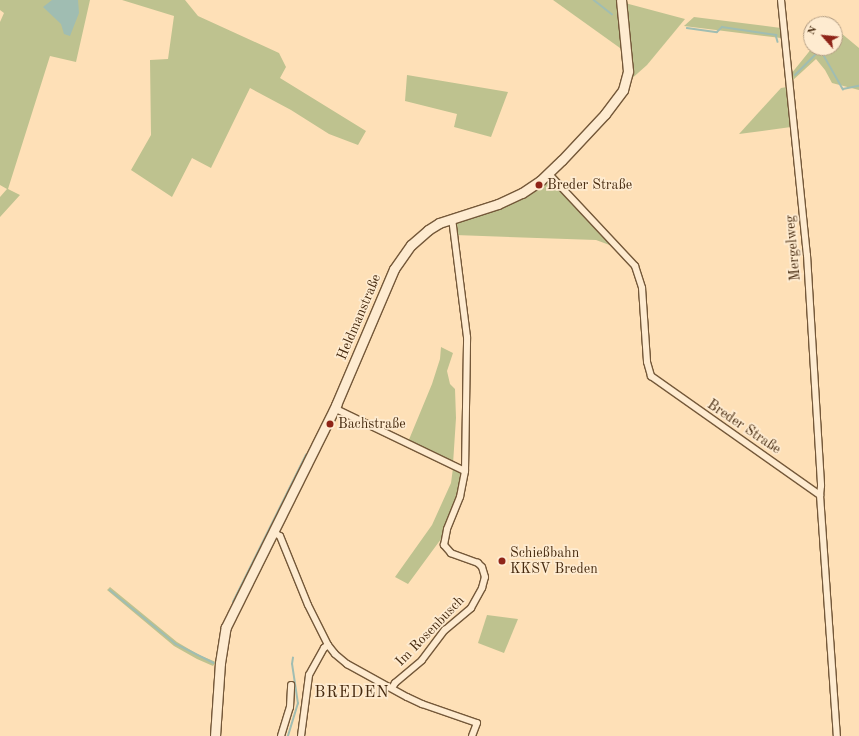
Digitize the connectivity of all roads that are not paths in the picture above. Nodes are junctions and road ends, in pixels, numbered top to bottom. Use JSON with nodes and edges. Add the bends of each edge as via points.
{"nodes":[{"id":1,"x":621,"y":0,"type":"edge"},
{"id":2,"x":781,"y":0,"type":"edge"},
{"id":3,"x":549,"y":174,"type":"junction"},
{"id":4,"x":452,"y":219,"type":"junction"},
{"id":5,"x":334,"y":408,"type":"junction"},
{"id":6,"x":465,"y":471,"type":"junction"},
{"id":7,"x":820,"y":495,"type":"junction"},
{"id":8,"x":272,"y":532,"type":"junction"},
{"id":9,"x":328,"y":644,"type":"junction"},
{"id":10,"x":291,"y":685,"type":"dead end"},
{"id":11,"x":392,"y":688,"type":"junction"},
{"id":12,"x":215,"y":736,"type":"edge"},
{"id":13,"x":282,"y":736,"type":"edge"},
{"id":14,"x":301,"y":736,"type":"edge"},
{"id":15,"x":472,"y":736,"type":"edge"},
{"id":16,"x":837,"y":736,"type":"edge"}],
"edges":[{"from":1,"to":3,"type":"main road","name":"Heldmanstraße","via":[[628,71],[626,85],[605,114]]},
{"from":2,"to":7,"type":"street","name":"Mergelweg","via":[[807,256]]},
{"from":3,"to":4,"type":"main road","name":"Heldmanstraße","via":[[522,193]]},
{"from":3,"to":7,"type":"street","name":"Breder Straße","via":[[635,266],[642,288],[647,362],[651,376]]},
{"from":4,"to":5,"type":"main road","name":"Heldmanstraße","via":[[439,223],[419,237],[394,269]]},
{"from":4,"to":6,"type":"street","via":[[467,337]]},
{"from":5,"to":6,"type":"street"},
{"from":5,"to":8,"type":"main road","name":"Heldmanstraße"},
{"from":6,"to":11,"type":"street","name":"Im Rosenbusch","via":[[460,497],[447,529],[444,545],[451,553],[482,567],[485,578],[482,588],[471,608],[445,630],[422,660]]},
{"from":7,"to":16,"type":"street"},
{"from":8,"to":9,"type":"street","via":[[280,536],[308,605]]},
{"from":8,"to":12,"type":"main road","name":"Heldmanstraße","via":[[222,637]]},
{"from":9,"to":11,"type":"street","via":[[342,660]]},
{"from":9,"to":14,"type":"street","via":[[309,675]]},
{"from":10,"to":13,"type":"street","via":[[290,707]]},
{"from":11,"to":15,"type":"street","via":[[422,704],[477,723]]}]}
